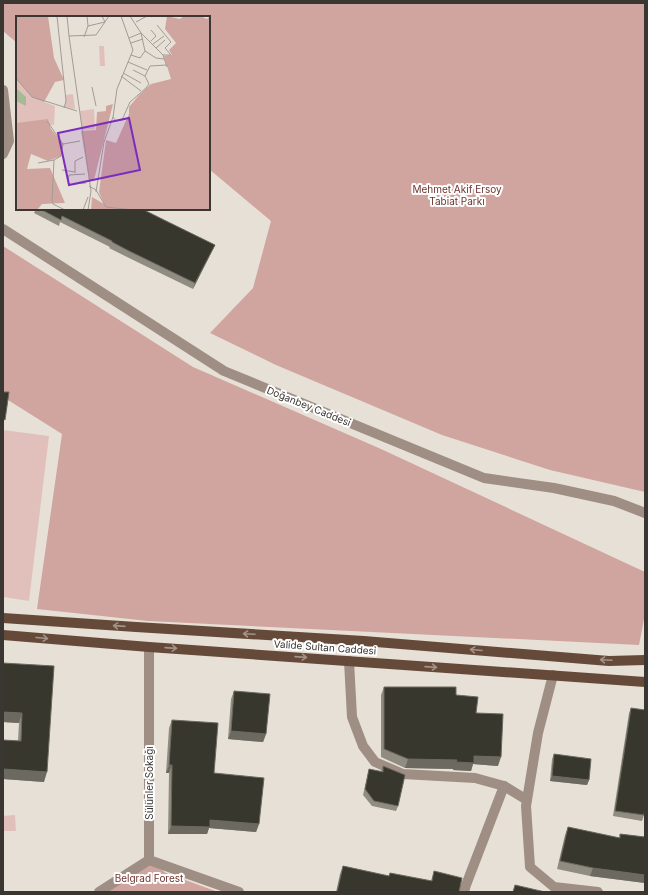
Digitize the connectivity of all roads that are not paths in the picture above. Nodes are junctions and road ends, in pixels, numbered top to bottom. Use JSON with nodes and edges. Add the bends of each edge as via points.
{"nodes":[{"id":1,"x":3,"y":90,"type":"edge"},
{"id":2,"x":3,"y":154,"type":"edge"},
{"id":3,"x":3,"y":229,"type":"edge"},
{"id":4,"x":645,"y":513,"type":"edge"},
{"id":5,"x":3,"y":618,"type":"edge"},
{"id":6,"x":3,"y":635,"type":"edge"},
{"id":7,"x":149,"y":646,"type":"junction"},
{"id":8,"x":645,"y":660,"type":"edge"},
{"id":9,"x":349,"y":661,"type":"junction"},
{"id":10,"x":553,"y":675,"type":"junction"},
{"id":11,"x":645,"y":682,"type":"edge"},
{"id":12,"x":504,"y":786,"type":"junction"},
{"id":13,"x":527,"y":800,"type":"junction"},
{"id":14,"x":149,"y":860,"type":"junction"},
{"id":15,"x":99,"y":892,"type":"edge"},
{"id":16,"x":239,"y":892,"type":"edge"},
{"id":17,"x":464,"y":892,"type":"edge"},
{"id":18,"x":598,"y":892,"type":"edge"}],
"edges":[{"from":1,"to":2,"type":"street","via":[[9,141]]},
{"from":3,"to":4,"type":"street","name":"Doğanbey Caddesi","via":[[224,371],[484,478],[554,488],[614,501]]},
{"from":8,"to":5,"type":"main road","name":"Valide Sultan Caddesi","one_way":true,"via":[[609,660],[364,640]]},
{"from":6,"to":7,"type":"main road","name":"Valide Sultan Caddesi","one_way":true},
{"from":7,"to":9,"type":"main road","name":"Valide Sultan Caddesi","one_way":true},
{"from":7,"to":14,"type":"street","name":"Sülünler Sokağı"},
{"from":9,"to":10,"type":"main road","name":"Valide Sultan Caddesi","one_way":true},
{"from":9,"to":12,"type":"street","via":[[352,717],[363,746],[375,762],[404,774],[474,778]]},
{"from":10,"to":11,"type":"main road","name":"Valide Sultan Caddesi"},
{"from":10,"to":13,"type":"street","via":[[538,733]]},
{"from":12,"to":13,"type":"street"},
{"from":12,"to":17,"type":"street"},
{"from":13,"to":18,"type":"street","via":[[530,867],[554,887]]},
{"from":14,"to":15,"type":"street"},
{"from":14,"to":16,"type":"street"}]}
